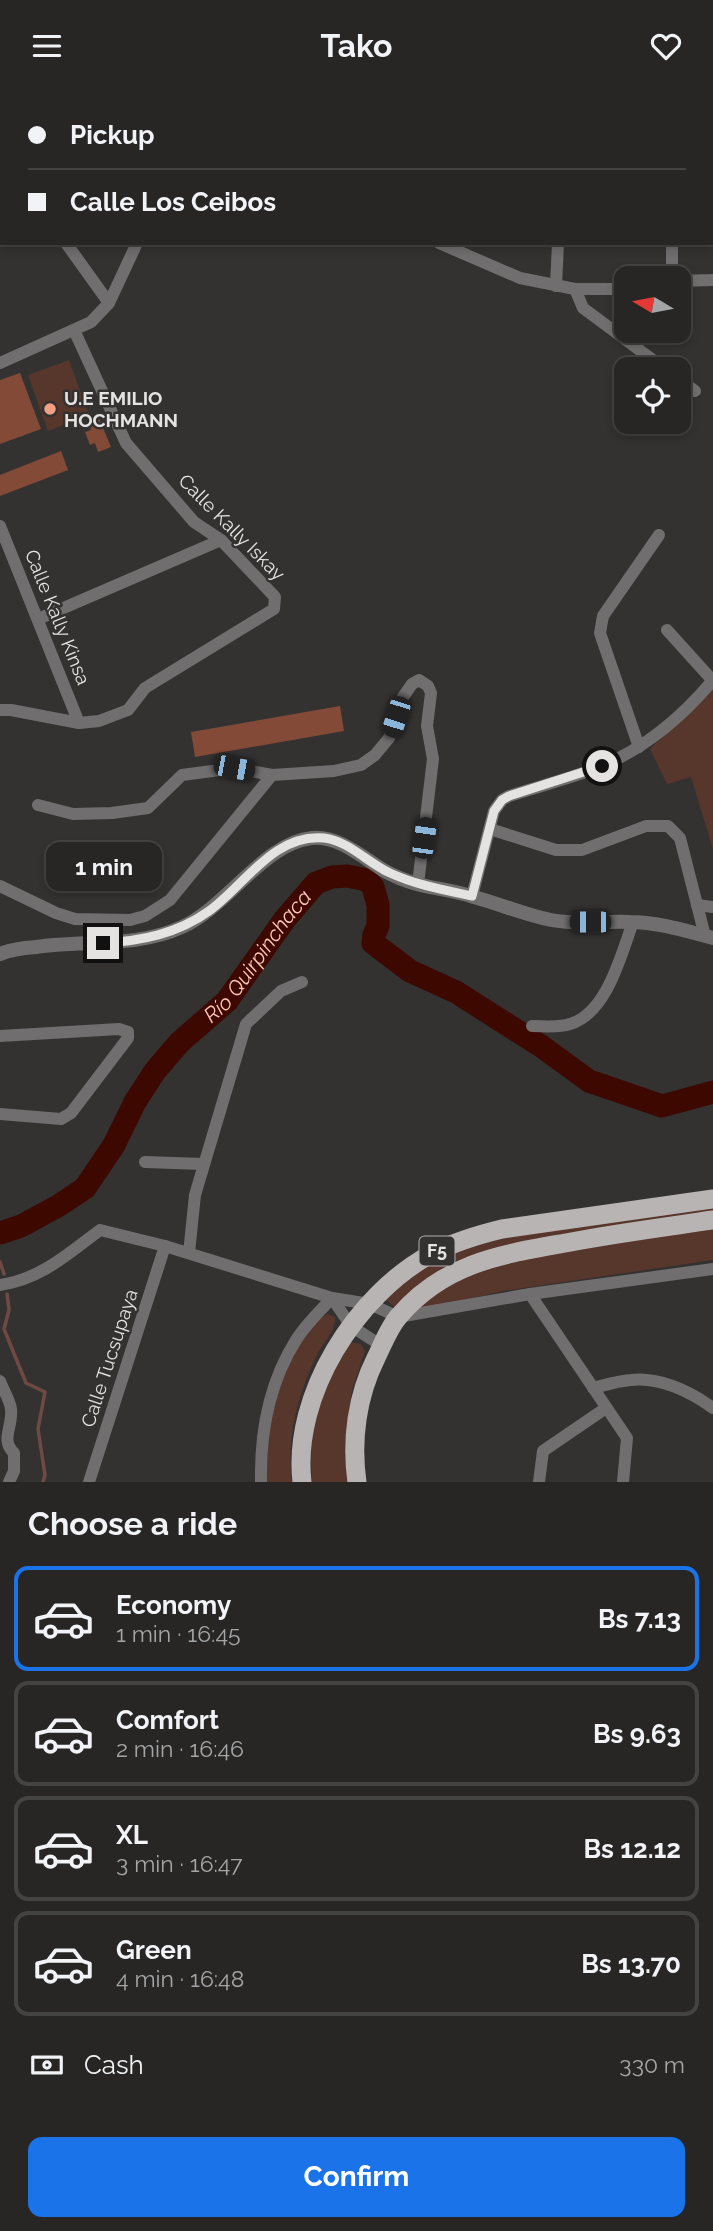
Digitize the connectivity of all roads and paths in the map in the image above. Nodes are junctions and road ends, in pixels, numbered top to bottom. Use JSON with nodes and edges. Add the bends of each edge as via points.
{"nodes":[{"id":1,"x":66,"y":245,"type":"edge"},
{"id":2,"x":136,"y":245,"type":"edge"},
{"id":3,"x":444,"y":245,"type":"edge"},
{"id":4,"x":558,"y":245,"type":"edge"},
{"id":5,"x":672,"y":245,"type":"edge"},
{"id":6,"x":671,"y":266,"type":"edge"},
{"id":7,"x":713,"y":280,"type":"edge"},
{"id":8,"x":691,"y":281,"type":"edge"},
{"id":9,"x":556,"y":286,"type":"junction"},
{"id":10,"x":575,"y":289,"type":"junction"},
{"id":11,"x":614,"y":289,"type":"edge"},
{"id":12,"x":109,"y":303,"type":"junction"},
{"id":13,"x":74,"y":330,"type":"junction"},
{"id":14,"x":649,"y":357,"type":"edge"},
{"id":15,"x":0,"y":363,"type":"edge"},
{"id":16,"x":691,"y":388,"type":"edge"},
{"id":17,"x":695,"y":391,"type":"dead end"},
{"id":18,"x":0,"y":526,"type":"edge"},
{"id":19,"x":659,"y":535,"type":"dead end"},
{"id":20,"x":221,"y":540,"type":"junction"},
{"id":21,"x":13,"y":558,"type":"junction"},
{"id":22,"x":0,"y":563,"type":"edge"},
{"id":23,"x":38,"y":619,"type":"junction"},
{"id":24,"x":667,"y":630,"type":"dead end"},
{"id":25,"x":713,"y":680,"type":"edge"},
{"id":26,"x":0,"y":710,"type":"edge"},
{"id":27,"x":79,"y":723,"type":"junction"},
{"id":28,"x":639,"y":747,"type":"junction"},
{"id":29,"x":272,"y":775,"type":"junction"},
{"id":30,"x":38,"y":806,"type":"dead end"},
{"id":31,"x":490,"y":829,"type":"junction"},
{"id":32,"x":418,"y":884,"type":"junction"},
{"id":33,"x":0,"y":886,"type":"edge"},
{"id":34,"x":472,"y":896,"type":"junction"},
{"id":35,"x":697,"y":905,"type":"junction"},
{"id":36,"x":713,"y":907,"type":"edge"},
{"id":37,"x":633,"y":922,"type":"junction"},
{"id":38,"x":709,"y":937,"type":"edge"},
{"id":39,"x":0,"y":954,"type":"edge"},
{"id":40,"x":302,"y":982,"type":"dead end"},
{"id":41,"x":532,"y":1026,"type":"dead end"},
{"id":42,"x":0,"y":1036,"type":"edge"},
{"id":43,"x":0,"y":1114,"type":"edge"},
{"id":44,"x":145,"y":1162,"type":"dead end"},
{"id":45,"x":203,"y":1164,"type":"junction"},
{"id":46,"x":713,"y":1199,"type":"edge"},
{"id":47,"x":713,"y":1220,"type":"edge"},
{"id":48,"x":165,"y":1246,"type":"junction"},
{"id":49,"x":189,"y":1253,"type":"junction"},
{"id":50,"x":713,"y":1269,"type":"edge"},
{"id":51,"x":0,"y":1285,"type":"edge"},
{"id":52,"x":530,"y":1294,"type":"junction"},
{"id":53,"x":332,"y":1298,"type":"junction"},
{"id":54,"x":370,"y":1304,"type":"junction"},
{"id":55,"x":398,"y":1317,"type":"junction"},
{"id":56,"x":351,"y":1326,"type":"junction"},
{"id":57,"x":382,"y":1346,"type":"junction"},
{"id":58,"x":0,"y":1381,"type":"edge"},
{"id":59,"x":593,"y":1388,"type":"junction"},
{"id":60,"x":5,"y":1405,"type":"edge"},
{"id":61,"x":606,"y":1408,"type":"junction"},
{"id":62,"x":713,"y":1408,"type":"edge"},
{"id":63,"x":9,"y":1482,"type":"edge"},
{"id":64,"x":89,"y":1482,"type":"edge"},
{"id":65,"x":261,"y":1482,"type":"edge"},
{"id":66,"x":302,"y":1482,"type":"edge"},
{"id":67,"x":357,"y":1482,"type":"edge"},
{"id":68,"x":539,"y":1482,"type":"edge"},
{"id":69,"x":623,"y":1482,"type":"edge"}],
"edges":[{"from":1,"to":12,"type":"street"},
{"from":2,"to":12,"type":"street"},
{"from":3,"to":9,"type":"street","via":[[520,278]]},
{"from":4,"to":9,"type":"street"},
{"from":5,"to":6,"type":"street"},
{"from":7,"to":8,"type":"street"},
{"from":9,"to":10,"type":"street"},
{"from":10,"to":11,"type":"street"},
{"from":10,"to":14,"type":"street","via":[[583,308]]},
{"from":12,"to":13,"type":"street","via":[[91,322]]},
{"from":13,"to":15,"type":"street"},
{"from":13,"to":20,"type":"street","name":"Calle Kally Iskay","via":[[126,443],[194,522]]},
{"from":16,"to":17,"type":"street"},
{"from":18,"to":21,"type":"street","name":"Calle Kally Kinsa"},
{"from":19,"to":28,"type":"street","via":[[603,616],[600,633]]},
{"from":20,"to":23,"type":"street"},
{"from":20,"to":27,"type":"street","name":"Calle Kally Iskay","via":[[275,597],[274,609],[145,688],[128,710]]},
{"from":21,"to":22,"type":"street"},
{"from":21,"to":23,"type":"street","name":"Calle Kally Kinsa"},
{"from":23,"to":27,"type":"street","name":"Calle Kally Kinsa"},
{"from":24,"to":25,"type":"street"},
{"from":25,"to":28,"type":"street","via":[[669,726]]},
{"from":26,"to":27,"type":"street"},
{"from":28,"to":31,"type":"street","via":[[602,766],[509,796],[494,811]]},
{"from":29,"to":30,"type":"street","via":[[234,768],[182,775],[148,808],[112,814],[73,814]]},
{"from":29,"to":32,"type":"street","via":[[361,765],[389,738],[412,684],[419,680],[428,686],[427,726],[433,759]]},
{"from":29,"to":33,"type":"street","via":[[170,900],[145,916],[130,921],[75,919]]},
{"from":31,"to":34,"type":"street"},
{"from":31,"to":35,"type":"street","via":[[556,850],[582,850],[646,827],[668,826],[680,838]]},
{"from":32,"to":34,"type":"street"},
{"from":32,"to":39,"type":"street","via":[[340,843],[312,838],[280,850],[208,912],[156,937],[55,944]]},
{"from":34,"to":37,"type":"street","via":[[549,920]]},
{"from":35,"to":36,"type":"street"},
{"from":35,"to":38,"type":"street"},
{"from":37,"to":38,"type":"street"},
{"from":37,"to":41,"type":"street","via":[[616,970],[587,1016],[566,1026]]},
{"from":40,"to":45,"type":"street","via":[[281,991],[246,1024]]},
{"from":42,"to":43,"type":"street","via":[[128,1032],[128,1038],[61,1119]]},
{"from":44,"to":45,"type":"street"},
{"from":45,"to":49,"type":"street"},
{"from":46,"to":54,"type":"highway","number":"F5","via":[[479,1235],[429,1255]]},
{"from":47,"to":55,"type":"highway","number":"F5","via":[[496,1255],[442,1279]]},
{"from":48,"to":49,"type":"street"},
{"from":48,"to":51,"type":"street","via":[[100,1230],[38,1275]]},
{"from":48,"to":64,"type":"street","name":"Calle Tucsupaya"},
{"from":49,"to":53,"type":"street"},
{"from":50,"to":52,"type":"street"},
{"from":52,"to":55,"type":"street"},
{"from":52,"to":59,"type":"street"},
{"from":53,"to":54,"type":"street"},
{"from":53,"to":56,"type":"street"},
{"from":53,"to":65,"type":"street","via":[[297,1339],[274,1387],[264,1420]]},
{"from":54,"to":55,"type":"street"},
{"from":54,"to":56,"type":"highway","number":"F5"},
{"from":55,"to":57,"type":"highway","number":"F5"},
{"from":56,"to":57,"type":"street"},
{"from":56,"to":66,"type":"highway","number":"F5","via":[[316,1385],[303,1441]]},
{"from":57,"to":67,"type":"highway","number":"F5","via":[[360,1399],[354,1438]]},
{"from":58,"to":60,"type":"street"},
{"from":59,"to":61,"type":"street"},
{"from":59,"to":62,"type":"street","via":[[632,1380],[662,1382],[694,1394]]},
{"from":60,"to":63,"type":"street","via":[[10,1426],[5,1441],[14,1453]]},
{"from":61,"to":68,"type":"street","via":[[543,1451]]},
{"from":61,"to":69,"type":"street","via":[[627,1438]]}]}
